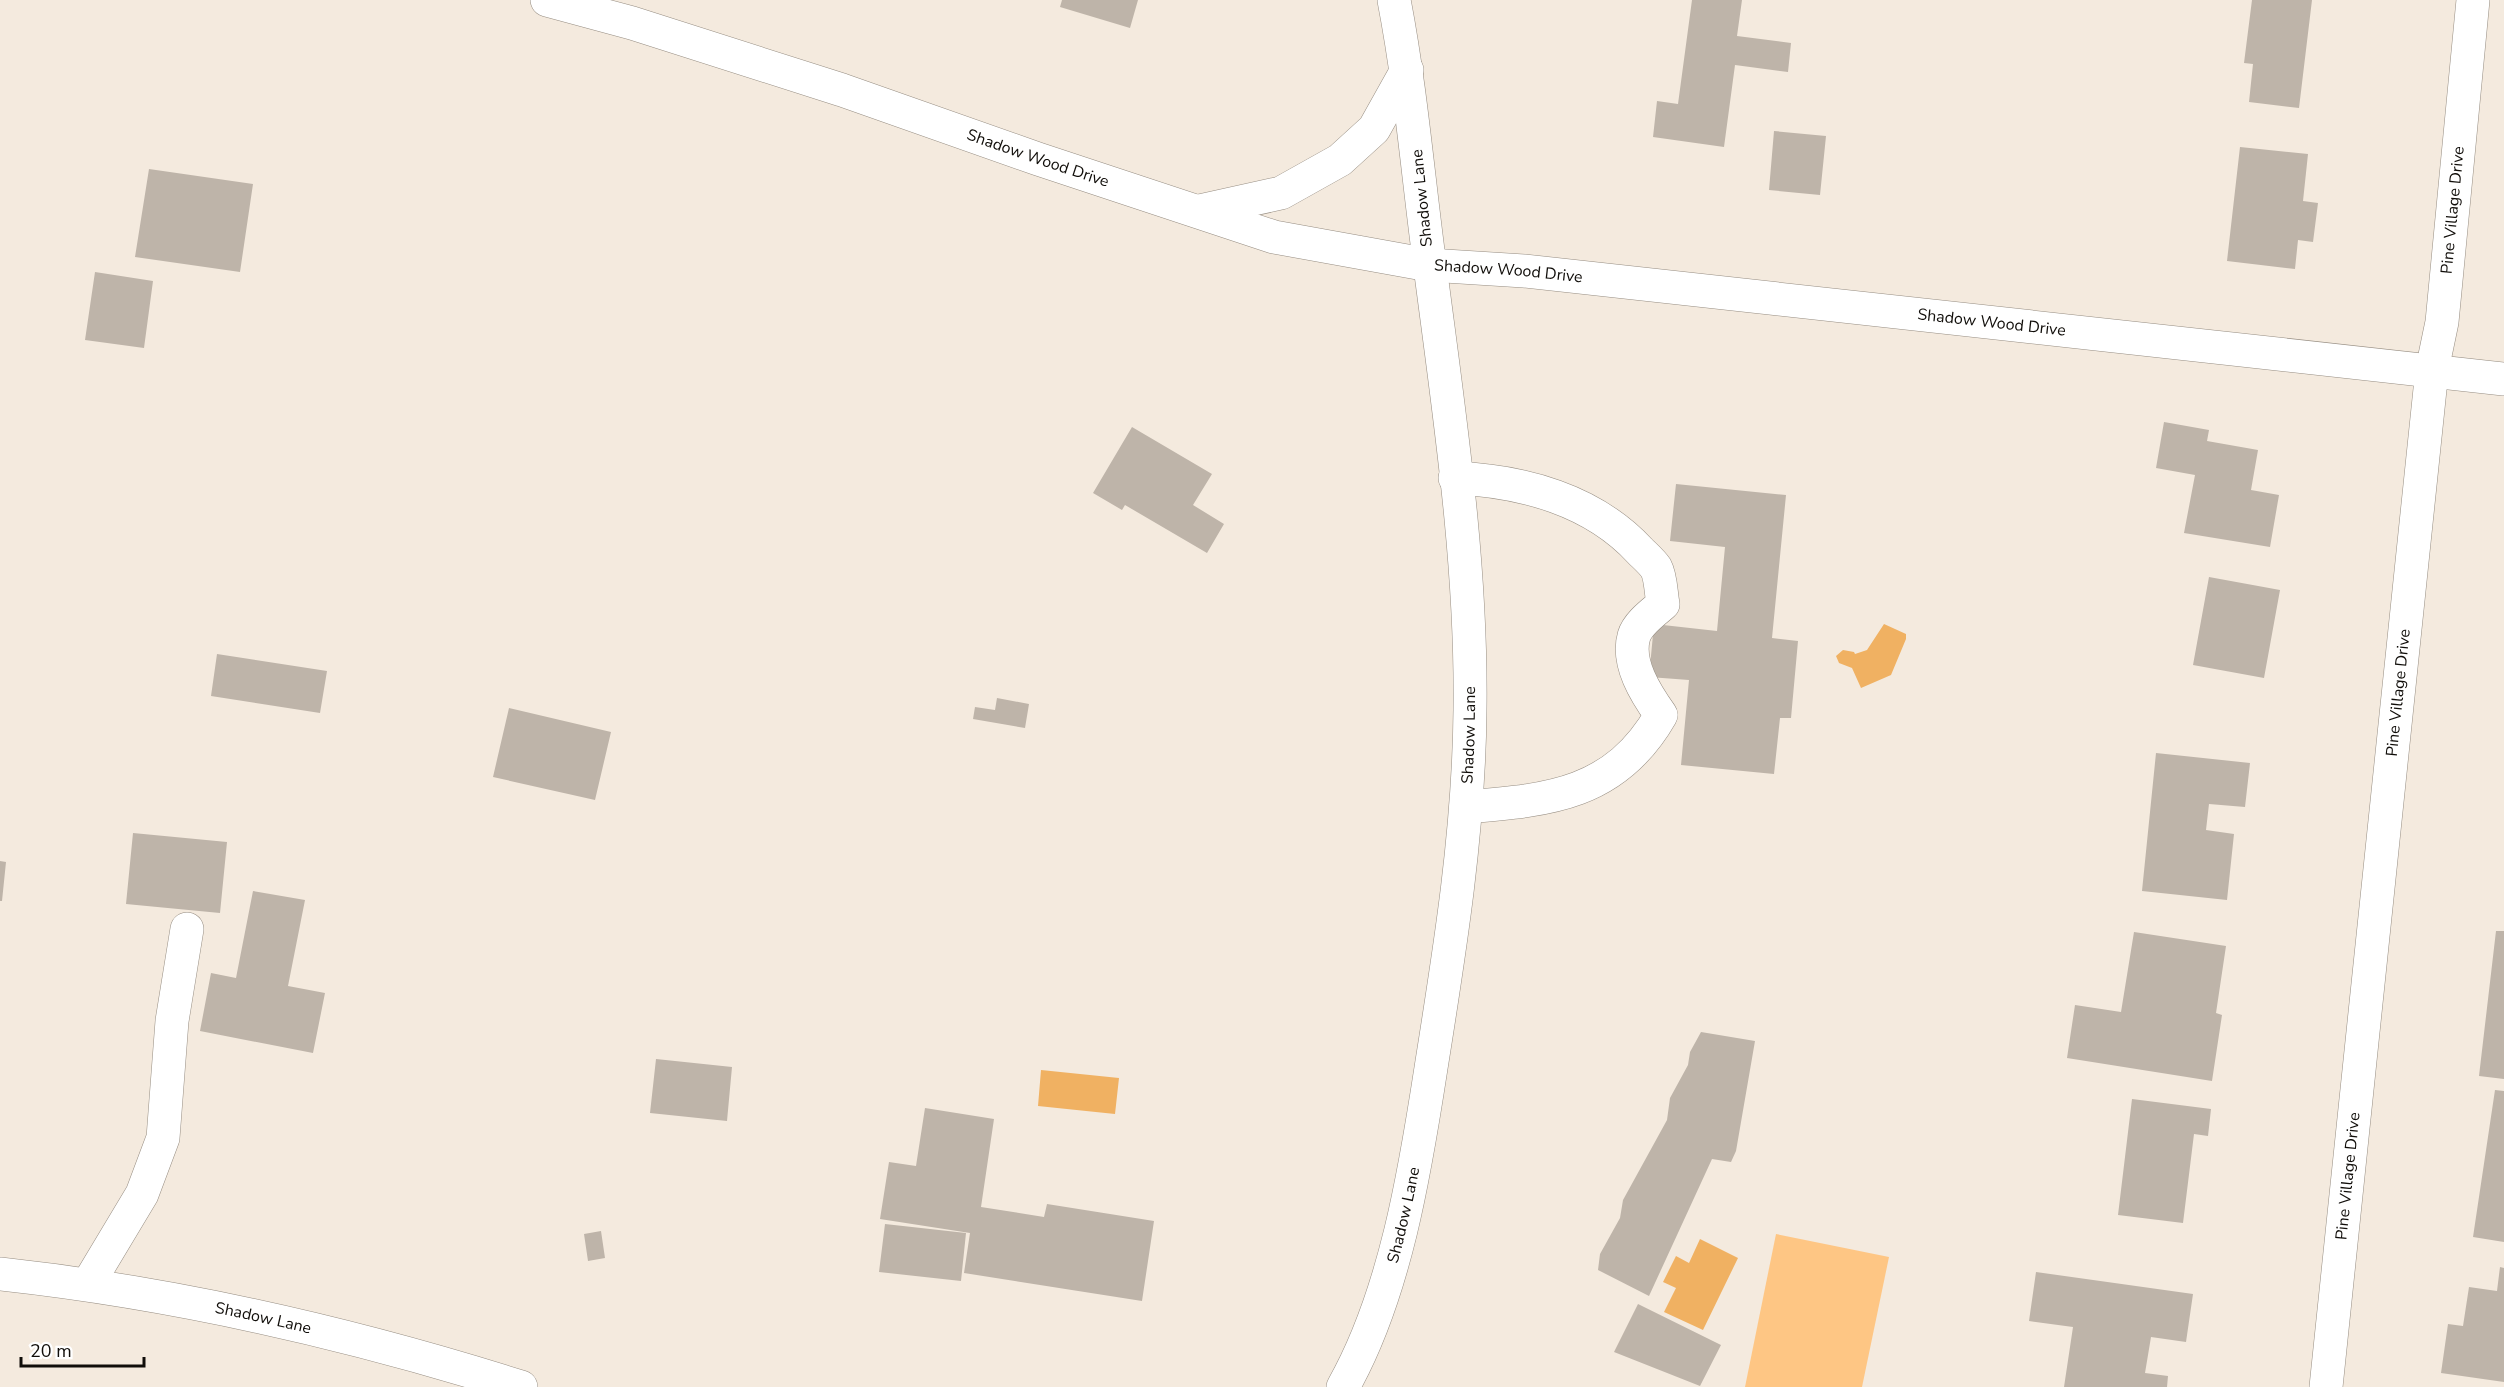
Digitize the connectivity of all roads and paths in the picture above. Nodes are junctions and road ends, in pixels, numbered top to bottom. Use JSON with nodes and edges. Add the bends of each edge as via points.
{"nodes":[{"id":1,"x":547,"y":0,"type":"edge"},
{"id":2,"x":1394,"y":0,"type":"edge"},
{"id":3,"x":2473,"y":0,"type":"edge"},
{"id":4,"x":1407,"y":70,"type":"junction"},
{"id":5,"x":1199,"y":211,"type":"junction"},
{"id":6,"x":1429,"y":265,"type":"junction"},
{"id":7,"x":2432,"y":370,"type":"junction"},
{"id":8,"x":2504,"y":378,"type":"edge"},
{"id":9,"x":1455,"y":478,"type":"junction"},
{"id":10,"x":1466,"y":807,"type":"junction"},
{"id":11,"x":187,"y":929,"type":"dead end"},
{"id":12,"x":0,"y":1274,"type":"edge"},
{"id":13,"x":88,"y":1284,"type":"junction"},
{"id":14,"x":521,"y":1387,"type":"edge"},
{"id":15,"x":1343,"y":1387,"type":"edge"},
{"id":16,"x":2326,"y":1387,"type":"edge"}],
"edges":[{"from":1,"to":5,"type":"street","name":"Shadow Wood Drive","via":[[842,90]]},
{"from":2,"to":4,"type":"street","name":"Shadow Lane"},
{"from":3,"to":7,"type":"street","name":"Pine Village Drive","via":[[2442,322]]},
{"from":4,"to":5,"type":"street","via":[[1374,129],[1340,160],[1281,193]]},
{"from":4,"to":6,"type":"street","name":"Shadow Lane"},
{"from":5,"to":6,"type":"street","name":"Shadow Wood Drive","via":[[1274,237]]},
{"from":6,"to":7,"type":"street","name":"Shadow Wood Drive","via":[[1524,271]]},
{"from":6,"to":9,"type":"street","name":"Shadow Lane","via":[[1445,369]]},
{"from":7,"to":8,"type":"street","name":"Shadow Wood Drive"},
{"from":7,"to":16,"type":"street","name":"Pine Village Drive"},
{"from":9,"to":10,"type":"street","name":"Shadow Lane","via":[[1469,617]]},
{"from":9,"to":10,"type":"street","via":[[1528,487],[1576,504],[1624,534],[1657,569],[1663,604],[1634,635],[1633,660],[1649,699],[1661,715],[1651,732],[1619,766],[1582,788],[1544,799]]},
{"from":10,"to":15,"type":"street","name":"Shadow Lane","via":[[1453,929],[1401,1234],[1362,1354]]},
{"from":11,"to":13,"type":"street","via":[[172,1022],[163,1138],[142,1194]]},
{"from":12,"to":13,"type":"street","name":"Shadow Lane"},
{"from":13,"to":14,"type":"street","name":"Shadow Lane","via":[[263,1318]]}]}
